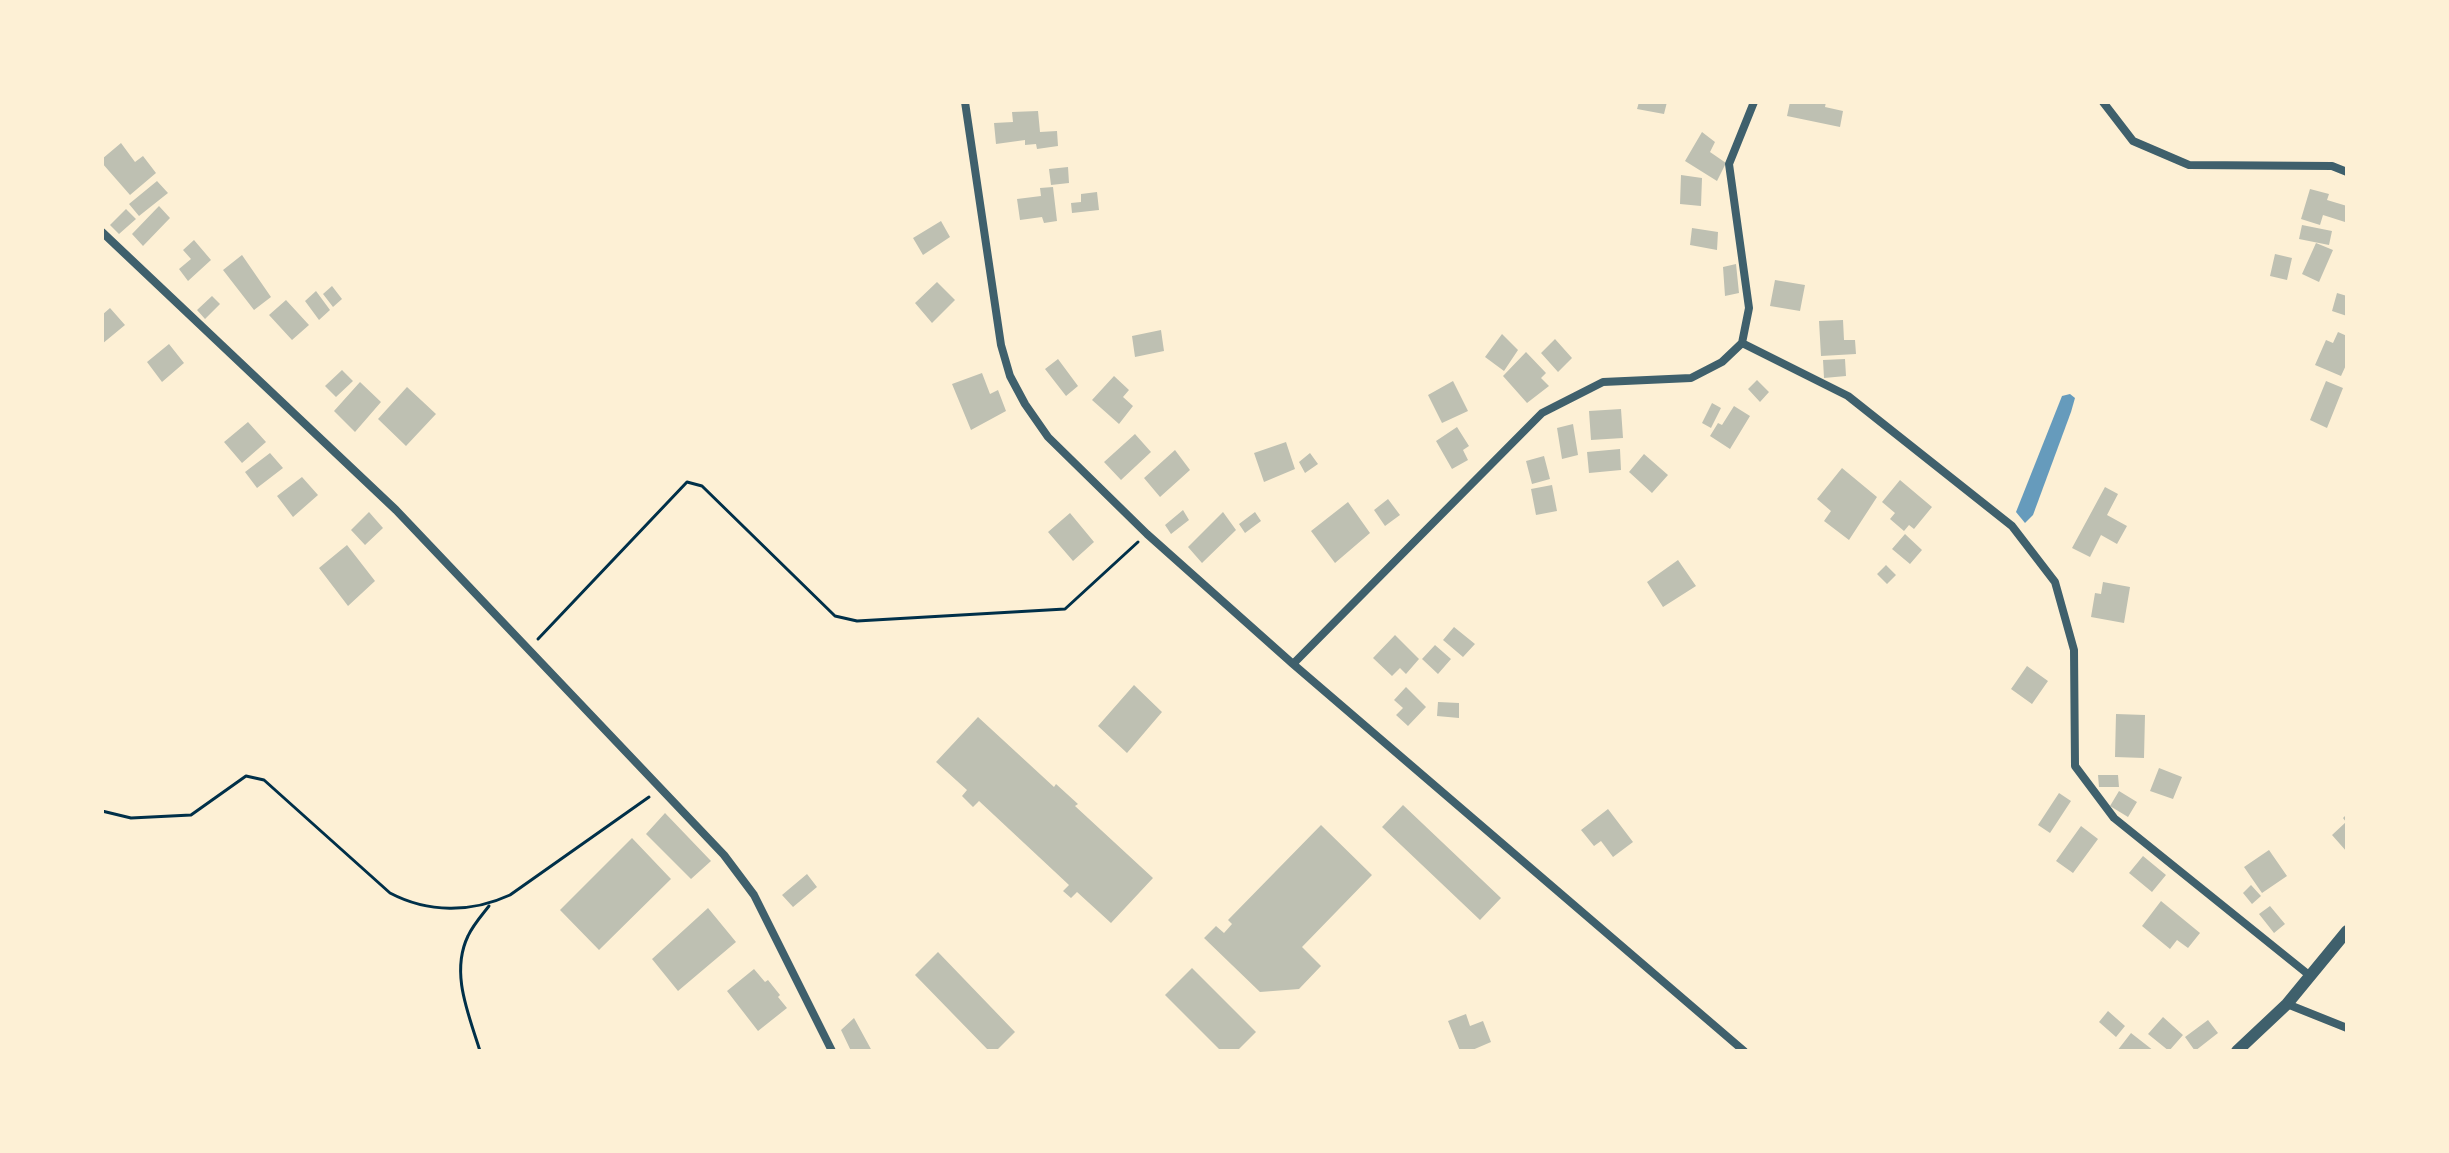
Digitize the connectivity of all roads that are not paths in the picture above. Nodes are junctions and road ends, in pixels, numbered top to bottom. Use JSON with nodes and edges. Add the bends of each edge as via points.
{"nodes":[{"id":1,"x":965,"y":102,"type":"edge"},
{"id":2,"x":1754,"y":102,"type":"edge"},
{"id":3,"x":2103,"y":102,"type":"edge"},
{"id":4,"x":2347,"y":172,"type":"edge"},
{"id":5,"x":102,"y":232,"type":"edge"},
{"id":6,"x":1742,"y":343,"type":"junction"},
{"id":7,"x":1293,"y":664,"type":"junction"},
{"id":8,"x":2347,"y":931,"type":"edge"},
{"id":9,"x":2309,"y":975,"type":"junction"},
{"id":10,"x":2287,"y":1004,"type":"junction"},
{"id":11,"x":2347,"y":1028,"type":"edge"},
{"id":12,"x":832,"y":1051,"type":"edge"},
{"id":13,"x":1744,"y":1051,"type":"edge"},
{"id":14,"x":2237,"y":1051,"type":"edge"}],
"edges":[{"from":1,"to":7,"type":"street","via":[[1001,345],[1025,404],[1048,437],[1147,534]]},
{"from":2,"to":6,"type":"street","via":[[1729,164],[1749,308]]},
{"from":3,"to":4,"type":"street","via":[[2133,141],[2189,165],[2332,166]]},
{"from":5,"to":12,"type":"street","via":[[396,510],[724,855],[754,895]]},
{"from":6,"to":7,"type":"street","via":[[1722,362],[1691,378],[1603,382],[1542,413]]},
{"from":6,"to":9,"type":"street","via":[[1848,396],[2012,526],[2055,582],[2074,650],[2075,766],[2114,818]]},
{"from":7,"to":13,"type":"street"},
{"from":8,"to":9,"type":"street"},
{"from":9,"to":10,"type":"street"},
{"from":10,"to":11,"type":"street"},
{"from":10,"to":14,"type":"street"}]}
